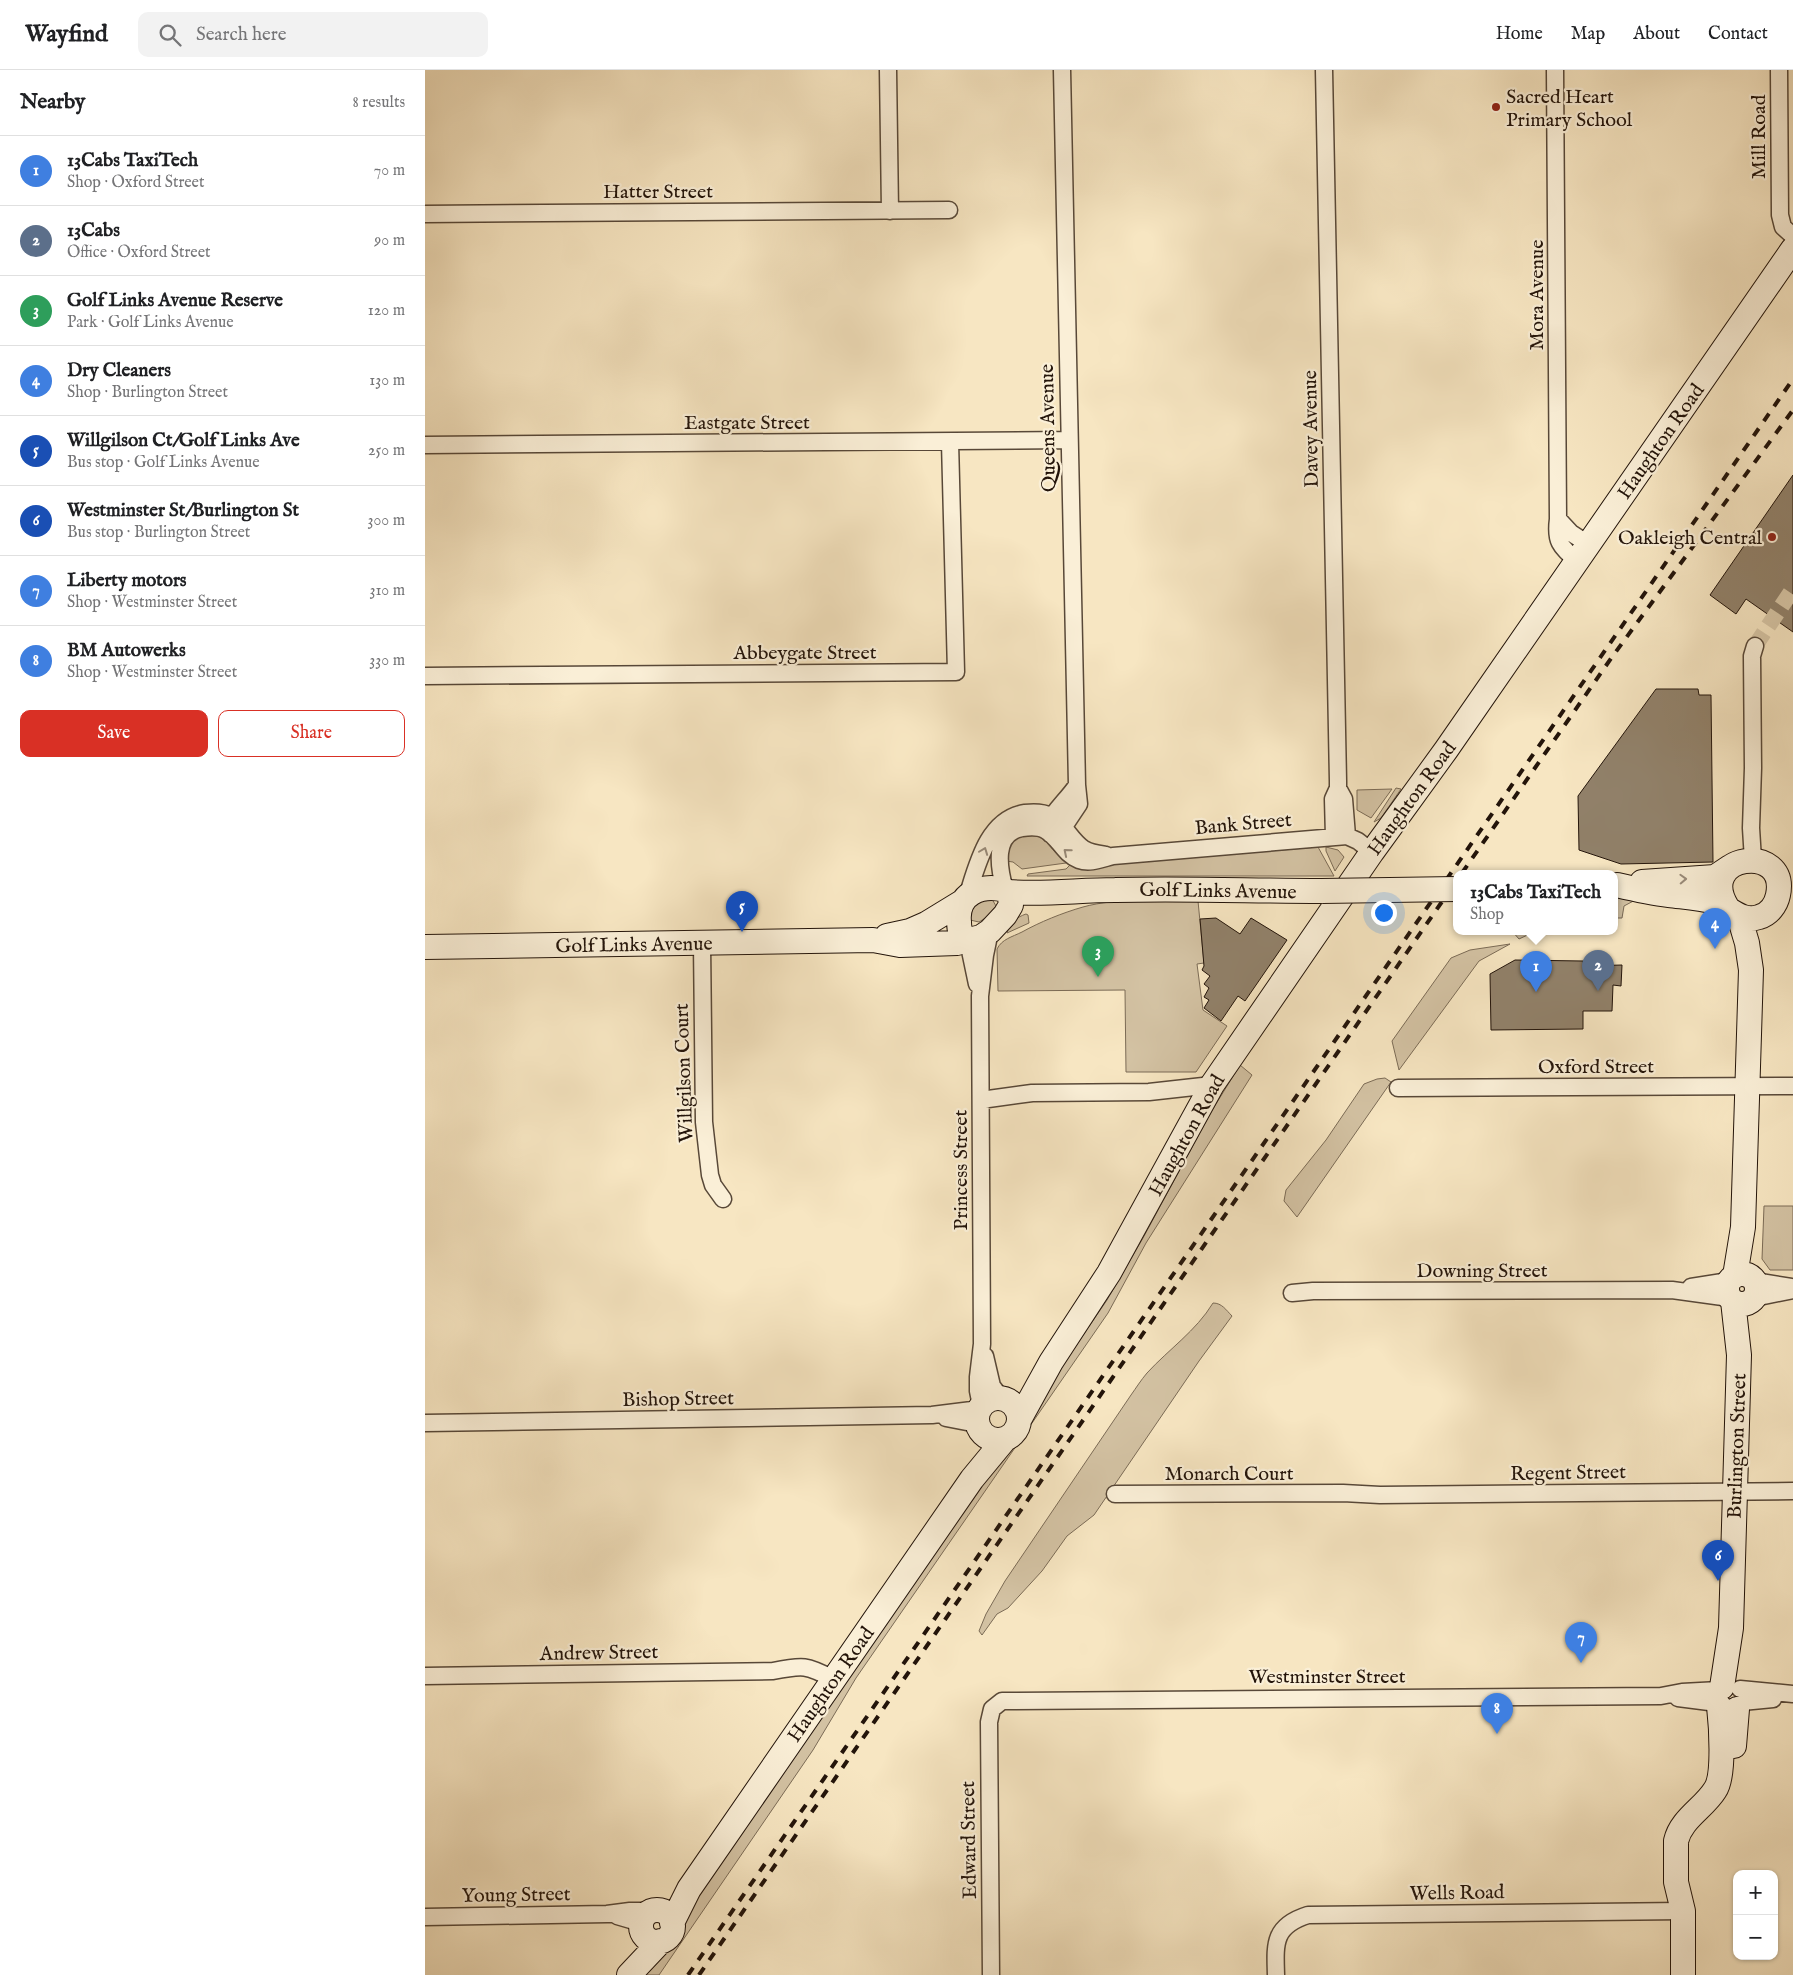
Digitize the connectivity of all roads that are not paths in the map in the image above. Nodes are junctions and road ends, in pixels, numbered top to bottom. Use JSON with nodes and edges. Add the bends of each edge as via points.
{"nodes":[{"id":1,"x":888,"y":70,"type":"edge"},
{"id":2,"x":1062,"y":70,"type":"edge"},
{"id":3,"x":1323,"y":70,"type":"edge"},
{"id":4,"x":1555,"y":70,"type":"edge"},
{"id":5,"x":1779,"y":70,"type":"edge"},
{"id":6,"x":1787,"y":208,"type":"edge"},
{"id":7,"x":949,"y":210,"type":"dead end"},
{"id":8,"x":891,"y":211,"type":"junction"},
{"id":9,"x":425,"y":214,"type":"edge"},
{"id":10,"x":1793,"y":236,"type":"edge"},
{"id":11,"x":1793,"y":249,"type":"edge"},
{"id":12,"x":1069,"y":440,"type":"junction"},
{"id":13,"x":950,"y":442,"type":"junction"},
{"id":14,"x":425,"y":446,"type":"edge"},
{"id":15,"x":1582,"y":553,"type":"junction"},
{"id":16,"x":1755,"y":646,"type":"tunnel mouth"},
{"id":17,"x":425,"y":676,"type":"edge"},
{"id":18,"x":1052,"y":826,"type":"junction"},
{"id":19,"x":1340,"y":836,"type":"junction"},
{"id":20,"x":1372,"y":852,"type":"junction"},
{"id":21,"x":1753,"y":860,"type":"junction"},
{"id":22,"x":1730,"y":867,"type":"junction"},
{"id":23,"x":1618,"y":885,"type":"edge"},
{"id":24,"x":1618,"y":885,"type":"edge"},
{"id":25,"x":1786,"y":887,"type":"edge"},
{"id":26,"x":1453,"y":889,"type":"edge"},
{"id":27,"x":1115,"y":890,"type":"junction"},
{"id":28,"x":1007,"y":891,"type":"junction"},
{"id":29,"x":964,"y":900,"type":"junction"},
{"id":30,"x":1733,"y":912,"type":"junction"},
{"id":31,"x":1768,"y":912,"type":"junction"},
{"id":32,"x":998,"y":923,"type":"junction"},
{"id":33,"x":873,"y":940,"type":"junction"},
{"id":34,"x":967,"y":940,"type":"junction"},
{"id":35,"x":701,"y":943,"type":"junction"},
{"id":36,"x":425,"y":947,"type":"edge"},
{"id":37,"x":1751,"y":970,"type":"junction"},
{"id":38,"x":980,"y":996,"type":"junction"},
{"id":39,"x":1747,"y":1086,"type":"junction"},
{"id":40,"x":1793,"y":1086,"type":"edge"},
{"id":41,"x":1398,"y":1088,"type":"dead end"},
{"id":42,"x":1149,"y":1092,"type":"junction"},
{"id":43,"x":981,"y":1093,"type":"junction"},
{"id":44,"x":1206,"y":1095,"type":"junction"},
{"id":45,"x":723,"y":1199,"type":"dead end"},
{"id":46,"x":1742,"y":1289,"type":"junction"},
{"id":47,"x":1793,"y":1289,"type":"edge"},
{"id":48,"x":1292,"y":1293,"type":"dead end"},
{"id":49,"x":1051,"y":1362,"type":"junction"},
{"id":50,"x":988,"y":1412,"type":"junction"},
{"id":51,"x":1019,"y":1420,"type":"junction"},
{"id":52,"x":425,"y":1423,"type":"edge"},
{"id":53,"x":1005,"y":1439,"type":"junction"},
{"id":54,"x":972,"y":1479,"type":"junction"},
{"id":55,"x":1793,"y":1491,"type":"edge"},
{"id":56,"x":1734,"y":1492,"type":"junction"},
{"id":57,"x":1343,"y":1493,"type":"joint"},
{"id":58,"x":1115,"y":1494,"type":"dead end"},
{"id":59,"x":425,"y":1676,"type":"edge"},
{"id":60,"x":830,"y":1684,"type":"junction"},
{"id":61,"x":1793,"y":1695,"type":"edge"},
{"id":62,"x":1729,"y":1696,"type":"junction"},
{"id":63,"x":995,"y":1706,"type":"joint"},
{"id":64,"x":1683,"y":1911,"type":"junction"},
{"id":65,"x":425,"y":1917,"type":"edge"},
{"id":66,"x":656,"y":1924,"type":"junction"},
{"id":67,"x":630,"y":1973,"type":"edge"},
{"id":68,"x":991,"y":1975,"type":"edge"},
{"id":69,"x":1276,"y":1975,"type":"edge"},
{"id":70,"x":1683,"y":1975,"type":"edge"}],
"edges":[{"from":1,"to":8,"type":"street"},
{"from":2,"to":12,"type":"street","name":"Queens Avenue"},
{"from":3,"to":19,"type":"street","name":"Davey Avenue","via":[[1338,788],[1333,799]]},
{"from":4,"to":15,"type":"street","name":"Mora Avenue","via":[[1559,519]]},
{"from":5,"to":6,"type":"street","name":"Mill Road"},
{"from":6,"to":10,"type":"street","name":"Mill Road","via":[[1780,221]]},
{"from":7,"to":8,"type":"street","name":"Hatter Street"},
{"from":8,"to":9,"type":"street","name":"Hatter Street"},
{"from":11,"to":15,"type":"street","name":"Haughton Road"},
{"from":12,"to":13,"type":"street","name":"Eastgate Street"},
{"from":12,"to":18,"type":"street","name":"Queens Avenue","via":[[1079,804]]},
{"from":13,"to":14,"type":"street","name":"Eastgate Street"},
{"from":13,"to":17,"type":"street","name":"Abbeygate Street","via":[[956,672]]},
{"from":15,"to":20,"type":"street","name":"Haughton Road"},
{"from":16,"to":21,"type":"street","via":[[1752,656]]},
{"from":18,"to":19,"type":"street","name":"Bank Street","via":[[1083,849],[1113,856]]},
{"from":18,"to":28,"type":"street","via":[[1018,829],[1002,843],[999,863]]},
{"from":29,"to":18,"type":"street","one_way":true,"via":[[988,839],[996,828],[1020,814],[1041,813]]},
{"from":19,"to":20,"type":"street","via":[[1358,841]]},
{"from":20,"to":44,"type":"street","name":"Haughton Road"},
{"from":21,"to":22,"type":"street"},
{"from":21,"to":25,"type":"street","via":[[1768,866]]},
{"from":23,"to":22,"type":"street","one_way":true,"via":[[1705,878]]},
{"from":22,"to":30,"type":"street","via":[[1721,882],[1723,900]]},
{"from":24,"to":30,"type":"street","via":[[1713,902]]},
{"from":25,"to":31,"type":"street"},
{"from":26,"to":27,"type":"street","name":"Golf Links Avenue","bridge":true},
{"from":27,"to":28,"type":"street","name":"Golf Links Avenue","via":[[1032,894]]},
{"from":27,"to":32,"type":"street","name":"Golf Links Avenue","via":[[1018,911]]},
{"from":28,"to":29,"type":"street","via":[[995,887],[982,888]]},
{"from":28,"to":32,"type":"street","via":[[1011,904]]},
{"from":29,"to":33,"type":"street","name":"Golf Links Avenue","via":[[911,931]]},
{"from":29,"to":34,"type":"street","via":[[959,911],[959,924]]},
{"from":30,"to":31,"type":"street","via":[[1749,918]]},
{"from":30,"to":37,"type":"street","name":"Burlington Street","via":[[1748,947]]},
{"from":31,"to":37,"type":"street","name":"Burlington Street","via":[[1761,946]]},
{"from":32,"to":34,"type":"street","via":[[981,938]]},
{"from":32,"to":38,"type":"street","name":"Princess Street","via":[[985,955]]},
{"from":33,"to":34,"type":"street","name":"Golf Links Avenue","via":[[900,945]]},
{"from":33,"to":35,"type":"street","name":"Golf Links Avenue"},
{"from":34,"to":38,"type":"street","name":"Princess Street"},
{"from":35,"to":36,"type":"street","name":"Golf Links Avenue"},
{"from":35,"to":45,"type":"street","name":"Willgilson Court","via":[[704,1122],[710,1175]]},
{"from":37,"to":39,"type":"street","name":"Burlington Street"},
{"from":38,"to":43,"type":"street","name":"Princess Street"},
{"from":39,"to":40,"type":"street","name":"Oxford Street"},
{"from":39,"to":41,"type":"street","name":"Oxford Street"},
{"from":39,"to":46,"type":"street","name":"Burlington Street"},
{"from":42,"to":43,"type":"street"},
{"from":42,"to":44,"type":"street"},
{"from":42,"to":44,"type":"street","via":[[1182,1098]]},
{"from":43,"to":50,"type":"street","name":"Princess Street","via":[[983,1344],[978,1391]]},
{"from":44,"to":49,"type":"street","name":"Haughton Road","via":[[1109,1273]]},
{"from":46,"to":47,"type":"street","name":"Downing Street"},
{"from":46,"to":48,"type":"street","name":"Downing Street"},
{"from":46,"to":56,"type":"street","name":"Burlington Street"},
{"from":49,"to":50,"type":"street","name":"Haughton Road"},
{"from":49,"to":51,"type":"street","name":"Haughton Road"},
{"from":50,"to":51,"type":"street","via":[[1016,1408]]},
{"from":50,"to":52,"type":"street","name":"Bishop Street"},
{"from":50,"to":53,"type":"street","via":[[993,1440]]},
{"from":50,"to":54,"type":"street","name":"Haughton Road"},
{"from":51,"to":53,"type":"street","name":"Haughton Road","via":[[1015,1432]]},
{"from":53,"to":54,"type":"street","name":"Haughton Road"},
{"from":54,"to":60,"type":"street","name":"Haughton Road"},
{"from":55,"to":56,"type":"street","name":"Regent Street"},
{"from":56,"to":57,"type":"street","name":"Regent Street"},
{"from":56,"to":62,"type":"street","name":"Burlington Street"},
{"from":57,"to":58,"type":"street","name":"Monarch Court"},
{"from":59,"to":60,"type":"street","name":"Andrew Street","via":[[773,1670],[794,1666],[809,1667]]},
{"from":60,"to":66,"type":"street","name":"Haughton Road","via":[[689,1889]]},
{"from":61,"to":62,"type":"street","name":"Westminster Street"},
{"from":62,"to":63,"type":"street","name":"Westminster Street","via":[[1682,1692],[1661,1696],[1008,1700]]},
{"from":62,"to":64,"type":"street","name":"Burlington Street","via":[[1731,1789],[1691,1837]]},
{"from":63,"to":68,"type":"street","name":"Edward Street","via":[[990,1715],[989,1733]]},
{"from":64,"to":69,"type":"street","name":"Wells Road","via":[[1308,1915],[1290,1924],[1277,1937]]},
{"from":64,"to":70,"type":"street","name":"Burlington Street"},
{"from":65,"to":66,"type":"street","name":"Young Street","via":[[607,1914]]},
{"from":66,"to":67,"type":"street"}]}
